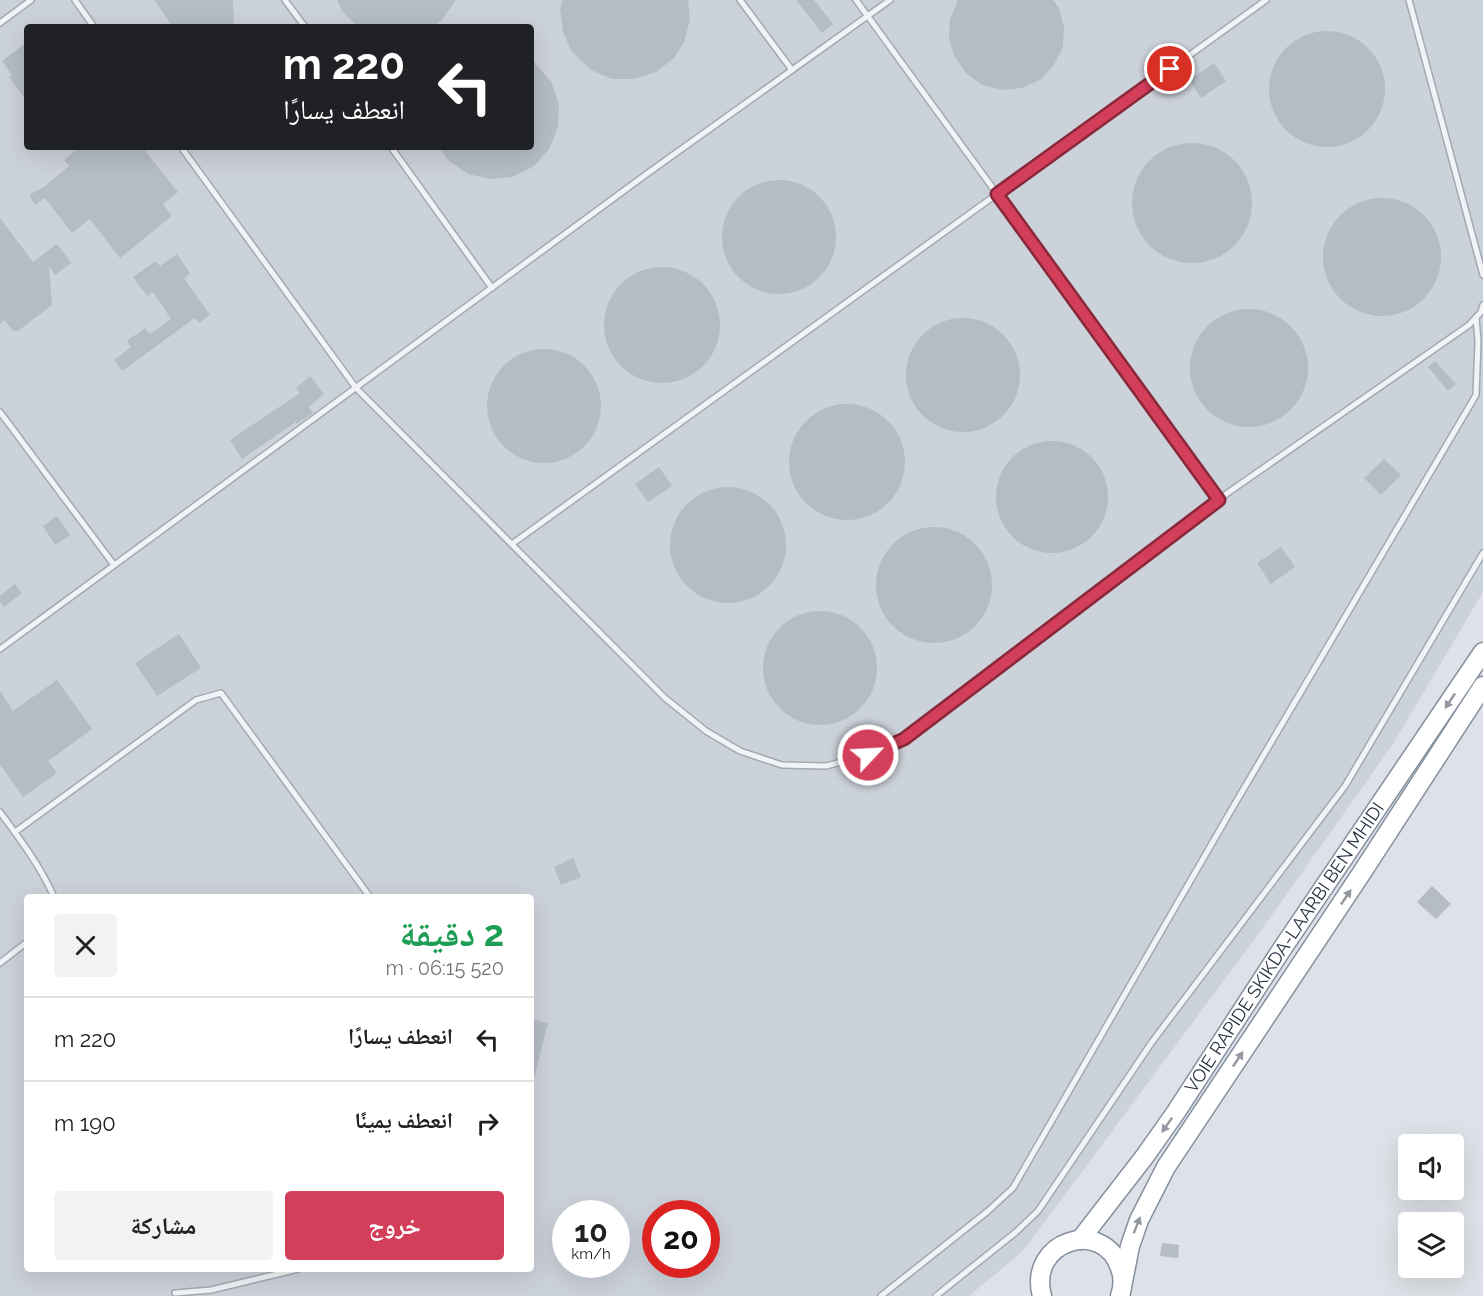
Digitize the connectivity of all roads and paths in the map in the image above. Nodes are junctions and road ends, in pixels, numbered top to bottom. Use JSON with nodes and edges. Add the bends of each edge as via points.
{"nodes":[{"id":1,"x":31,"y":0,"type":"edge"},
{"id":2,"x":75,"y":0,"type":"edge"},
{"id":3,"x":285,"y":0,"type":"edge"},
{"id":4,"x":740,"y":0,"type":"edge"},
{"id":5,"x":856,"y":0,"type":"edge"},
{"id":6,"x":890,"y":0,"type":"edge"},
{"id":7,"x":1266,"y":0,"type":"edge"},
{"id":8,"x":1409,"y":0,"type":"edge"},
{"id":9,"x":867,"y":16,"type":"junction"},
{"id":10,"x":0,"y":23,"type":"edge"},
{"id":11,"x":92,"y":24,"type":"edge"},
{"id":12,"x":303,"y":24,"type":"edge"},
{"id":13,"x":792,"y":70,"type":"junction"},
{"id":14,"x":183,"y":150,"type":"edge"},
{"id":15,"x":393,"y":150,"type":"edge"},
{"id":16,"x":997,"y":194,"type":"junction"},
{"id":17,"x":1483,"y":275,"type":"edge"},
{"id":18,"x":492,"y":288,"type":"junction"},
{"id":19,"x":1483,"y":304,"type":"edge"},
{"id":20,"x":1476,"y":318,"type":"junction"},
{"id":21,"x":356,"y":388,"type":"junction"},
{"id":22,"x":0,"y":412,"type":"edge"},
{"id":23,"x":1219,"y":500,"type":"junction"},
{"id":24,"x":512,"y":544,"type":"junction"},
{"id":25,"x":1483,"y":553,"type":"edge"},
{"id":26,"x":114,"y":565,"type":"junction"},
{"id":27,"x":0,"y":649,"type":"edge"},
{"id":28,"x":1483,"y":652,"type":"edge"},
{"id":29,"x":1483,"y":686,"type":"edge"},
{"id":30,"x":0,"y":812,"type":"edge"},
{"id":31,"x":15,"y":832,"type":"junction"},
{"id":32,"x":53,"y":894,"type":"edge"},
{"id":33,"x":368,"y":894,"type":"edge"},
{"id":34,"x":24,"y":944,"type":"edge"},
{"id":35,"x":0,"y":963,"type":"edge"},
{"id":36,"x":1080,"y":1240,"type":"junction"},
{"id":37,"x":286,"y":1272,"type":"edge"},
{"id":38,"x":1122,"y":1289,"type":"edge"},
{"id":39,"x":1036,"y":1292,"type":"edge"},
{"id":40,"x":174,"y":1293,"type":"dead end"},
{"id":41,"x":881,"y":1296,"type":"edge"},
{"id":42,"x":936,"y":1296,"type":"edge"}],
"edges":[{"from":1,"to":10,"type":"lane"},
{"from":2,"to":11,"type":"lane"},
{"from":3,"to":12,"type":"lane"},
{"from":4,"to":13,"type":"lane"},
{"from":5,"to":9,"type":"lane"},
{"from":6,"to":9,"type":"lane"},
{"from":7,"to":16,"type":"lane"},
{"from":8,"to":17,"type":"lane"},
{"from":9,"to":13,"type":"lane"},
{"from":9,"to":16,"type":"lane"},
{"from":13,"to":18,"type":"lane"},
{"from":14,"to":21,"type":"lane"},
{"from":15,"to":18,"type":"lane"},
{"from":16,"to":23,"type":"lane"},
{"from":16,"to":24,"type":"lane"},
{"from":18,"to":21,"type":"lane"},
{"from":19,"to":20,"type":"lane"},
{"from":20,"to":23,"type":"lane"},
{"from":20,"to":41,"type":"lane","via":[[1476,395],[1013,1188]]},
{"from":21,"to":24,"type":"lane"},
{"from":21,"to":26,"type":"lane"},
{"from":22,"to":26,"type":"lane"},
{"from":23,"to":24,"type":"lane","via":[[904,739],[868,755],[826,766],[782,765],[740,751],[706,732],[665,698]]},
{"from":25,"to":42,"type":"lane","via":[[1345,786],[1152,1042],[1038,1211]]},
{"from":26,"to":27,"type":"lane"},
{"from":28,"to":36,"type":"highway","name":"VOIE RAPIDE SKIKDA-LAARBI BEN MHIDI","one_way":true,"via":[[1176,1112]]},
{"from":38,"to":29,"type":"highway","name":"VOIE RAPIDE SKIKDA-LAARBI BEN MHIDI","one_way":true,"via":[[1139,1220],[1167,1167]]},
{"from":30,"to":31,"type":"lane"},
{"from":31,"to":32,"type":"lane"},
{"from":31,"to":33,"type":"lane","via":[[196,700],[221,693]]},
{"from":34,"to":35,"type":"lane"},
{"from":36,"to":38,"type":"highway","via":[[1098,1244],[1113,1255],[1122,1272]]},
{"from":36,"to":39,"type":"highway","via":[[1070,1241],[1047,1258]]},
{"from":37,"to":40,"type":"lane","via":[[211,1290]]}]}
